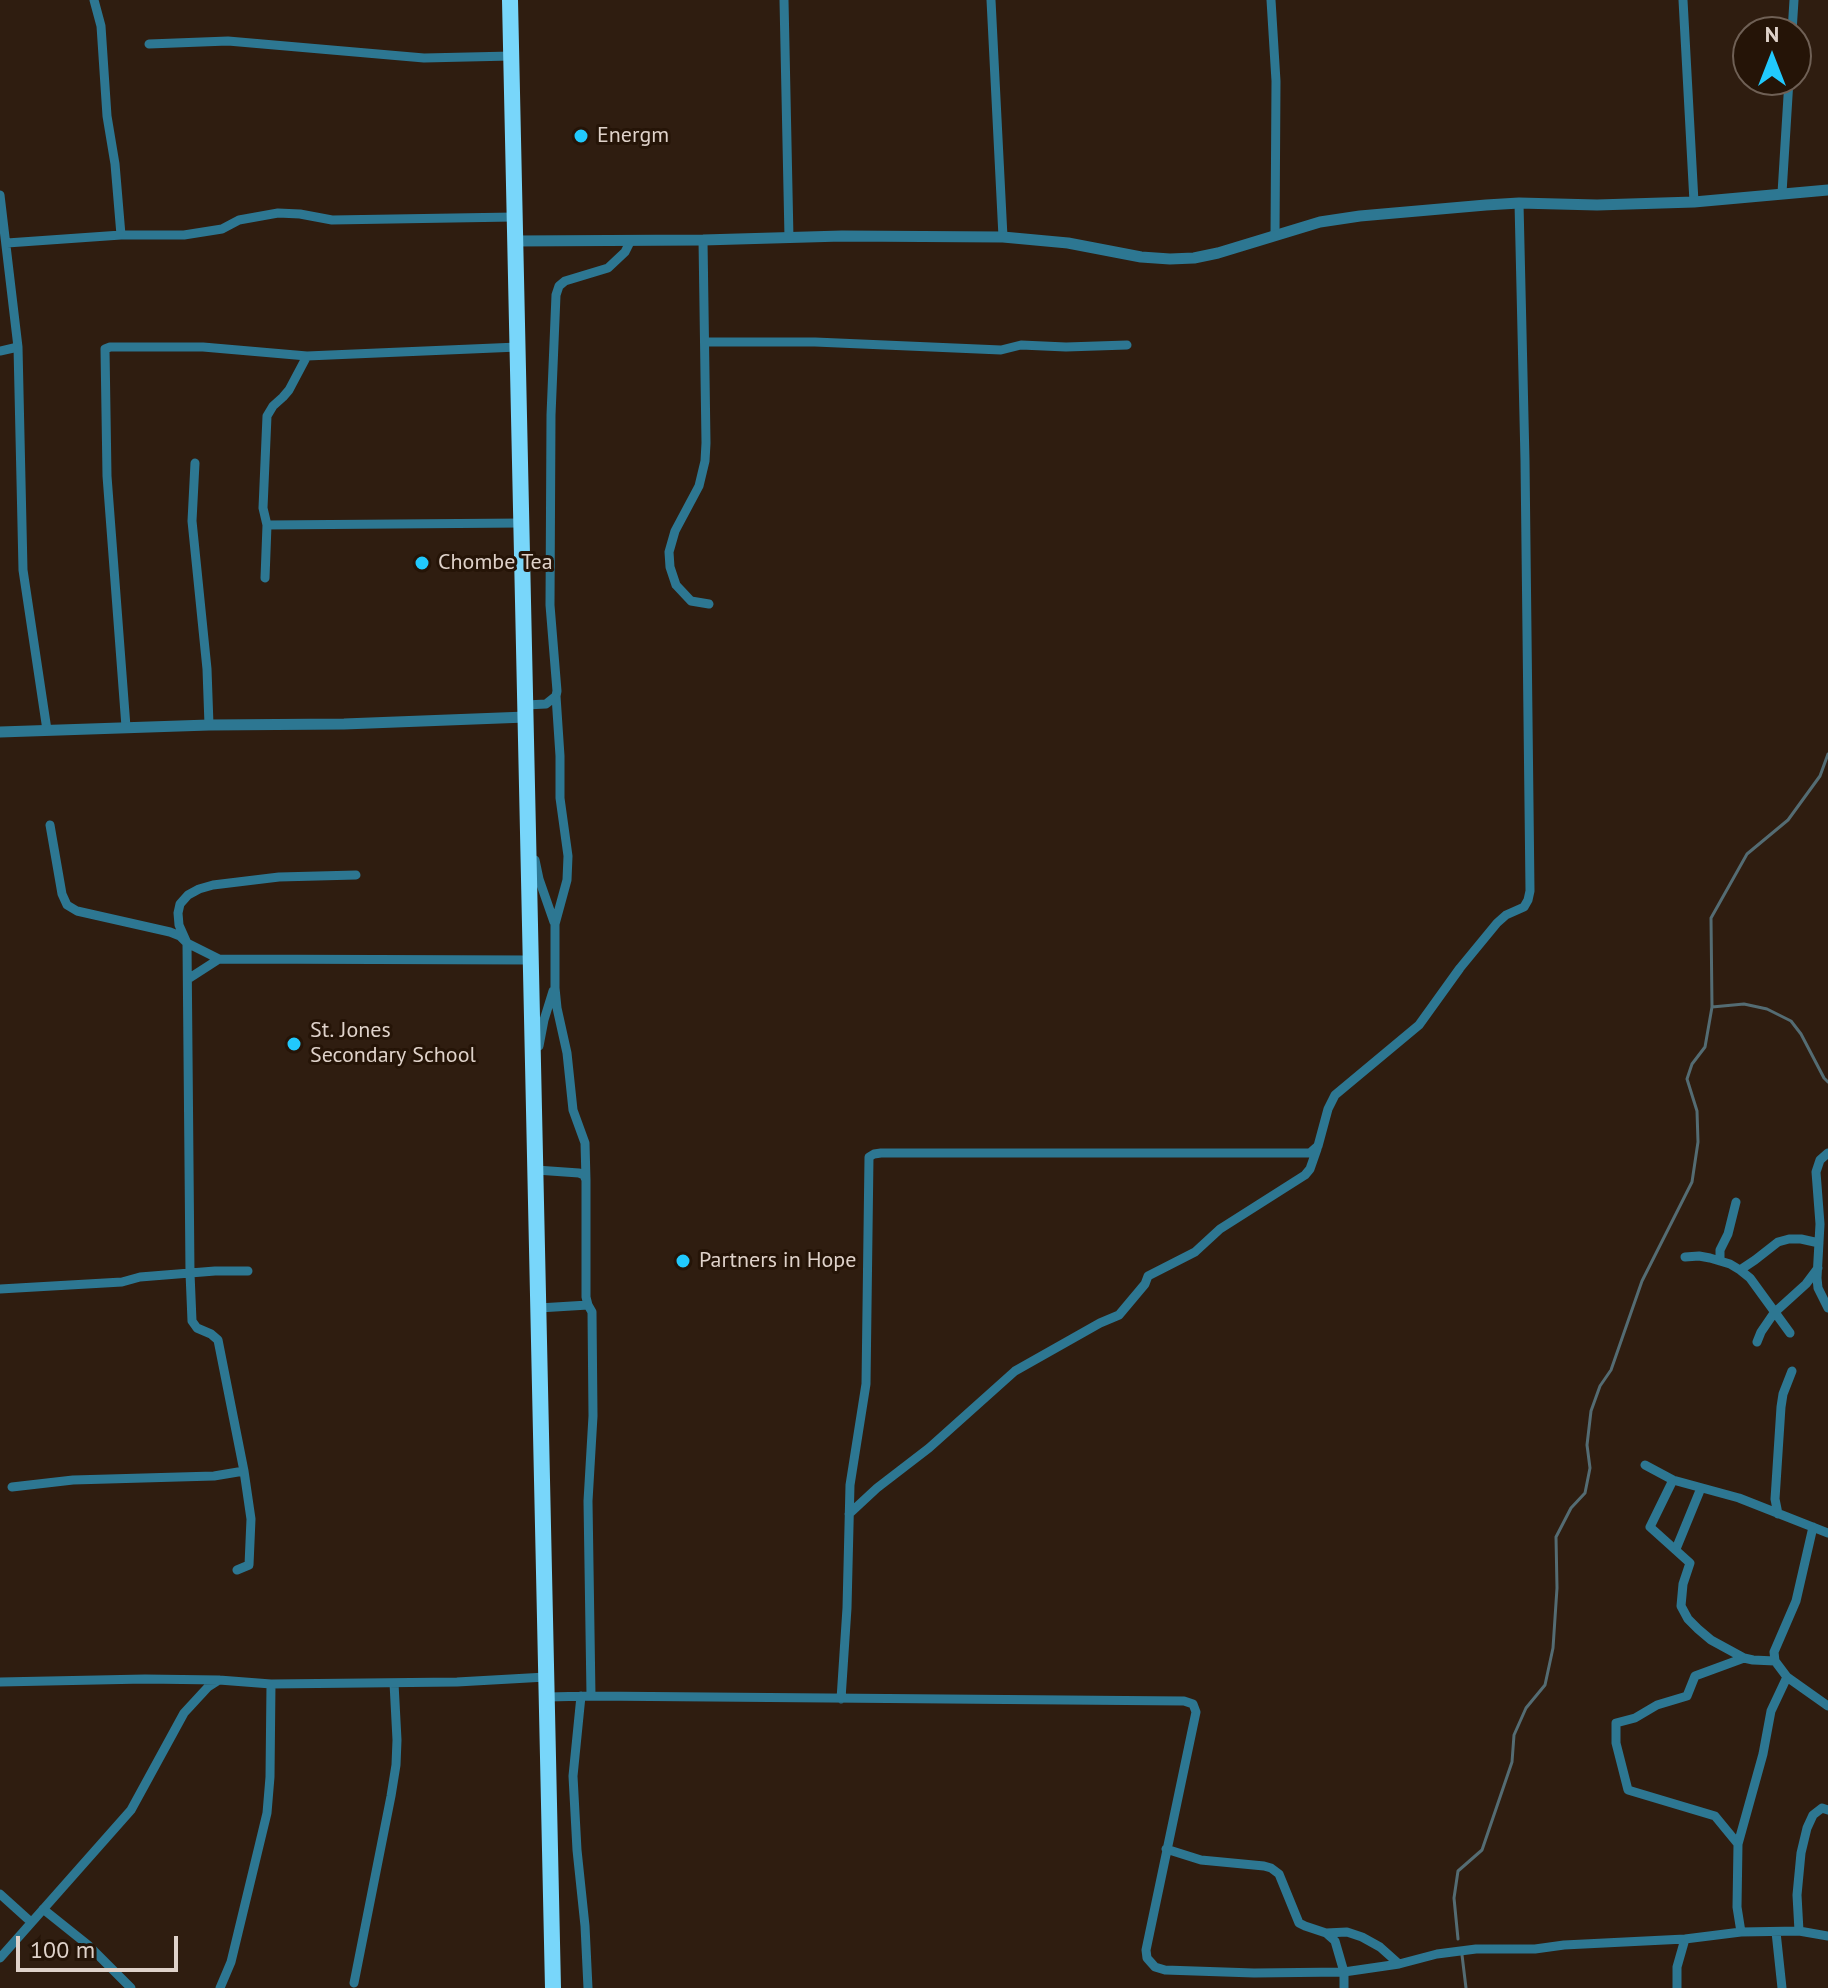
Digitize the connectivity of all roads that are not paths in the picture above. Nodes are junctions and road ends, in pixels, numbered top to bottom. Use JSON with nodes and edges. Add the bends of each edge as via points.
{"nodes":[{"id":1,"x":94,"y":0,"type":"edge"},
{"id":2,"x":510,"y":0,"type":"edge"},
{"id":3,"x":784,"y":0,"type":"edge"},
{"id":4,"x":991,"y":0,"type":"edge"},
{"id":5,"x":1271,"y":0,"type":"edge"},
{"id":6,"x":1683,"y":0,"type":"edge"},
{"id":7,"x":149,"y":44,"type":"dead end"},
{"id":8,"x":512,"y":56,"type":"junction"},
{"id":9,"x":1788,"y":96,"type":"edge"},
{"id":10,"x":1828,"y":190,"type":"edge"},
{"id":11,"x":1782,"y":193,"type":"junction"},
{"id":12,"x":0,"y":195,"type":"edge"},
{"id":13,"x":1694,"y":202,"type":"junction"},
{"id":14,"x":1519,"y":203,"type":"junction"},
{"id":15,"x":514,"y":217,"type":"junction"},
{"id":16,"x":121,"y":235,"type":"junction"},
{"id":17,"x":1275,"y":236,"type":"junction"},
{"id":18,"x":1003,"y":237,"type":"junction"},
{"id":19,"x":789,"y":238,"type":"junction"},
{"id":20,"x":631,"y":240,"type":"junction"},
{"id":21,"x":703,"y":240,"type":"junction"},
{"id":22,"x":514,"y":241,"type":"junction"},
{"id":23,"x":7,"y":243,"type":"junction"},
{"id":24,"x":705,"y":342,"type":"junction"},
{"id":25,"x":1127,"y":345,"type":"dead end"},
{"id":26,"x":18,"y":347,"type":"junction"},
{"id":27,"x":518,"y":347,"type":"junction"},
{"id":28,"x":0,"y":351,"type":"edge"},
{"id":29,"x":307,"y":356,"type":"junction"},
{"id":30,"x":195,"y":463,"type":"dead end"},
{"id":31,"x":522,"y":523,"type":"junction"},
{"id":32,"x":267,"y":525,"type":"junction"},
{"id":33,"x":265,"y":578,"type":"dead end"},
{"id":34,"x":709,"y":604,"type":"dead end"},
{"id":35,"x":556,"y":696,"type":"junction"},
{"id":36,"x":526,"y":711,"type":"junction"},
{"id":37,"x":209,"y":725,"type":"junction"},
{"id":38,"x":126,"y":727,"type":"junction"},
{"id":39,"x":47,"y":730,"type":"junction"},
{"id":40,"x":0,"y":732,"type":"edge"},
{"id":41,"x":50,"y":825,"type":"dead end"},
{"id":42,"x":529,"y":834,"type":"junction"},
{"id":43,"x":356,"y":875,"type":"dead end"},
{"id":44,"x":555,"y":924,"type":"junction"},
{"id":45,"x":187,"y":943,"type":"junction"},
{"id":46,"x":219,"y":959,"type":"junction"},
{"id":47,"x":532,"y":960,"type":"junction"},
{"id":48,"x":188,"y":979,"type":"junction"},
{"id":49,"x":555,"y":988,"type":"junction"},
{"id":50,"x":534,"y":1070,"type":"junction"},
{"id":51,"x":1318,"y":1146,"type":"junction"},
{"id":52,"x":1828,"y":1153,"type":"edge"},
{"id":53,"x":536,"y":1170,"type":"junction"},
{"id":54,"x":586,"y":1180,"type":"junction"},
{"id":55,"x":1736,"y":1202,"type":"dead end"},
{"id":56,"x":1819,"y":1243,"type":"junction"},
{"id":57,"x":1685,"y":1257,"type":"dead end"},
{"id":58,"x":1720,"y":1261,"type":"junction"},
{"id":59,"x":1818,"y":1268,"type":"junction"},
{"id":60,"x":1740,"y":1270,"type":"junction"},
{"id":61,"x":248,"y":1271,"type":"dead end"},
{"id":62,"x":190,"y":1273,"type":"junction"},
{"id":63,"x":0,"y":1289,"type":"edge"},
{"id":64,"x":588,"y":1305,"type":"junction"},
{"id":65,"x":539,"y":1308,"type":"junction"},
{"id":66,"x":1828,"y":1308,"type":"edge"},
{"id":67,"x":1774,"y":1313,"type":"junction"},
{"id":68,"x":1790,"y":1333,"type":"dead end"},
{"id":69,"x":1757,"y":1342,"type":"dead end"},
{"id":70,"x":1792,"y":1371,"type":"dead end"},
{"id":71,"x":1645,"y":1465,"type":"dead end"},
{"id":72,"x":244,"y":1471,"type":"junction"},
{"id":73,"x":1673,"y":1480,"type":"junction"},
{"id":74,"x":12,"y":1487,"type":"dead end"},
{"id":75,"x":1701,"y":1488,"type":"junction"},
{"id":76,"x":849,"y":1514,"type":"junction"},
{"id":77,"x":1778,"y":1514,"type":"junction"},
{"id":78,"x":1813,"y":1527,"type":"junction"},
{"id":79,"x":1828,"y":1533,"type":"edge"},
{"id":80,"x":1676,"y":1549,"type":"junction"},
{"id":81,"x":237,"y":1570,"type":"dead end"},
{"id":82,"x":1744,"y":1658,"type":"junction"},
{"id":83,"x":1775,"y":1661,"type":"junction"},
{"id":84,"x":546,"y":1677,"type":"junction"},
{"id":85,"x":1787,"y":1677,"type":"junction"},
{"id":86,"x":219,"y":1680,"type":"junction"},
{"id":87,"x":0,"y":1682,"type":"edge"},
{"id":88,"x":394,"y":1683,"type":"junction"},
{"id":89,"x":271,"y":1684,"type":"junction"},
{"id":90,"x":586,"y":1696,"type":"junction"},
{"id":91,"x":547,"y":1697,"type":"junction"},
{"id":92,"x":841,"y":1699,"type":"junction"},
{"id":93,"x":1828,"y":1706,"type":"edge"},
{"id":94,"x":1828,"y":1810,"type":"edge"},
{"id":95,"x":1738,"y":1844,"type":"junction"},
{"id":96,"x":1166,"y":1849,"type":"junction"},
{"id":97,"x":0,"y":1894,"type":"edge"},
{"id":98,"x":43,"y":1909,"type":"junction"},
{"id":99,"x":31,"y":1922,"type":"junction"},
{"id":100,"x":1799,"y":1931,"type":"junction"},
{"id":101,"x":1741,"y":1932,"type":"junction"},
{"id":102,"x":1776,"y":1932,"type":"junction"},
{"id":103,"x":1326,"y":1933,"type":"junction"},
{"id":104,"x":1828,"y":1936,"type":"edge"},
{"id":105,"x":1685,"y":1939,"type":"junction"},
{"id":106,"x":1,"y":1956,"type":"edge"},
{"id":107,"x":1399,"y":1964,"type":"junction"},
{"id":108,"x":1344,"y":1972,"type":"junction"},
{"id":109,"x":354,"y":1983,"type":"dead end"},
{"id":110,"x":131,"y":1988,"type":"edge"},
{"id":111,"x":220,"y":1988,"type":"edge"},
{"id":112,"x":553,"y":1988,"type":"edge"},
{"id":113,"x":588,"y":1988,"type":"edge"},
{"id":114,"x":1344,"y":1988,"type":"edge"},
{"id":115,"x":1677,"y":1988,"type":"edge"},
{"id":116,"x":1782,"y":1988,"type":"edge"}],
"edges":[{"from":1,"to":16,"type":"street"},
{"from":2,"to":8,"type":"highway"},
{"from":3,"to":19,"type":"street"},
{"from":4,"to":18,"type":"street"},
{"from":5,"to":17,"type":"street"},
{"from":6,"to":13,"type":"street"},
{"from":7,"to":8,"type":"street","via":[[228,41],[424,58]]},
{"from":8,"to":15,"type":"highway"},
{"from":9,"to":11,"type":"street"},
{"from":10,"to":11,"type":"street"},
{"from":11,"to":13,"type":"street"},
{"from":12,"to":23,"type":"street"},
{"from":13,"to":14,"type":"street"},
{"from":14,"to":17,"type":"street","via":[[1360,216]]},
{"from":14,"to":51,"type":"street","via":[[1530,891],[1524,907],[1497,923],[1426,1018],[1335,1095]]},
{"from":15,"to":16,"type":"street","via":[[332,220],[278,213],[184,235]]},
{"from":15,"to":22,"type":"highway"},
{"from":16,"to":23,"type":"street"},
{"from":17,"to":18,"type":"street","via":[[1218,253],[1170,259]]},
{"from":18,"to":19,"type":"street"},
{"from":19,"to":21,"type":"street"},
{"from":20,"to":21,"type":"street"},
{"from":20,"to":22,"type":"street"},
{"from":20,"to":35,"type":"street","via":[[608,268],[565,281],[556,295],[550,590]]},
{"from":21,"to":24,"type":"street"},
{"from":22,"to":27,"type":"highway"},
{"from":23,"to":26,"type":"street"},
{"from":24,"to":25,"type":"street","via":[[1001,350],[1021,345]]},
{"from":24,"to":34,"type":"street","via":[[703,475],[669,552],[676,585],[691,601]]},
{"from":26,"to":28,"type":"street"},
{"from":26,"to":39,"type":"street","via":[[23,570]]},
{"from":27,"to":29,"type":"street"},
{"from":27,"to":31,"type":"highway"},
{"from":29,"to":32,"type":"street","via":[[267,416]]},
{"from":29,"to":38,"type":"street","via":[[203,347],[105,349],[107,476]]},
{"from":30,"to":37,"type":"street","via":[[192,521]]},
{"from":31,"to":32,"type":"street"},
{"from":31,"to":36,"type":"highway"},
{"from":32,"to":33,"type":"street"},
{"from":35,"to":36,"type":"street"},
{"from":35,"to":44,"type":"street","via":[[568,856]]},
{"from":36,"to":37,"type":"street","via":[[344,724]]},
{"from":36,"to":42,"type":"highway"},
{"from":37,"to":38,"type":"street"},
{"from":38,"to":39,"type":"street"},
{"from":39,"to":40,"type":"street"},
{"from":41,"to":45,"type":"street","via":[[67,905],[170,932]]},
{"from":42,"to":44,"type":"street"},
{"from":42,"to":47,"type":"highway"},
{"from":43,"to":45,"type":"street","via":[[279,877],[199,889],[180,904],[179,925]]},
{"from":44,"to":49,"type":"street"},
{"from":45,"to":46,"type":"street"},
{"from":45,"to":48,"type":"street"},
{"from":46,"to":47,"type":"street"},
{"from":46,"to":48,"type":"street"},
{"from":47,"to":50,"type":"highway"},
{"from":48,"to":62,"type":"street"},
{"from":49,"to":50,"type":"street"},
{"from":49,"to":54,"type":"street","via":[[573,1110],[585,1143]]},
{"from":50,"to":53,"type":"highway"},
{"from":51,"to":76,"type":"street","via":[[1305,1175],[1220,1229],[1195,1252],[1148,1276],[1119,1315],[1015,1371]]},
{"from":51,"to":76,"type":"street","via":[[1310,1153],[869,1157],[866,1384]]},
{"from":52,"to":56,"type":"street","via":[[1816,1172]]},
{"from":53,"to":54,"type":"street","via":[[579,1173]]},
{"from":53,"to":65,"type":"highway"},
{"from":54,"to":64,"type":"street"},
{"from":55,"to":58,"type":"street"},
{"from":56,"to":59,"type":"street"},
{"from":56,"to":60,"type":"street","via":[[1778,1242]]},
{"from":57,"to":58,"type":"street"},
{"from":58,"to":60,"type":"street"},
{"from":59,"to":66,"type":"street","via":[[1818,1288]]},
{"from":59,"to":67,"type":"street"},
{"from":60,"to":67,"type":"street"},
{"from":61,"to":62,"type":"street"},
{"from":62,"to":63,"type":"street"},
{"from":62,"to":72,"type":"street","via":[[192,1321],[218,1340]]},
{"from":64,"to":65,"type":"street"},
{"from":64,"to":90,"type":"street","via":[[593,1416]]},
{"from":65,"to":84,"type":"highway"},
{"from":67,"to":68,"type":"street"},
{"from":67,"to":69,"type":"street"},
{"from":70,"to":77,"type":"street","via":[[1781,1407]]},
{"from":71,"to":73,"type":"street"},
{"from":72,"to":74,"type":"street"},
{"from":72,"to":81,"type":"street","via":[[251,1519],[249,1565]]},
{"from":73,"to":75,"type":"street"},
{"from":73,"to":80,"type":"street","via":[[1650,1527]]},
{"from":75,"to":77,"type":"street"},
{"from":75,"to":80,"type":"street"},
{"from":76,"to":92,"type":"street"},
{"from":77,"to":78,"type":"street"},
{"from":78,"to":79,"type":"street"},
{"from":78,"to":83,"type":"street"},
{"from":80,"to":82,"type":"street","via":[[1690,1563],[1681,1606],[1688,1619],[1711,1640]]},
{"from":82,"to":83,"type":"street"},
{"from":82,"to":95,"type":"street","via":[[1695,1676],[1687,1696],[1616,1723],[1628,1790],[1715,1816]]},
{"from":83,"to":85,"type":"street"},
{"from":84,"to":88,"type":"street"},
{"from":84,"to":91,"type":"highway"},
{"from":85,"to":93,"type":"street"},
{"from":85,"to":95,"type":"street","via":[[1771,1711]]},
{"from":86,"to":87,"type":"street"},
{"from":86,"to":89,"type":"street"},
{"from":86,"to":98,"type":"street","via":[[184,1713],[131,1810]]},
{"from":88,"to":89,"type":"street"},
{"from":88,"to":109,"type":"street","via":[[394,1781]]},
{"from":89,"to":111,"type":"street","via":[[267,1813],[234,1952]]},
{"from":90,"to":91,"type":"street"},
{"from":90,"to":92,"type":"street"},
{"from":90,"to":113,"type":"street","via":[[573,1776]]},
{"from":91,"to":112,"type":"highway"},
{"from":92,"to":96,"type":"street","via":[[1193,1704],[1196,1712]]},
{"from":94,"to":100,"type":"street","via":[[1813,1815],[1801,1853]]},
{"from":95,"to":101,"type":"street"},
{"from":96,"to":103,"type":"street","via":[[1201,1860],[1271,1868],[1279,1874],[1299,1923]]},
{"from":96,"to":108,"type":"street","via":[[1146,1950],[1155,1967]]},
{"from":97,"to":99,"type":"street"},
{"from":98,"to":99,"type":"street"},
{"from":98,"to":110,"type":"street"},
{"from":99,"to":106,"type":"street"},
{"from":100,"to":102,"type":"street"},
{"from":100,"to":104,"type":"street"},
{"from":101,"to":102,"type":"street"},
{"from":101,"to":105,"type":"street"},
{"from":102,"to":116,"type":"street"},
{"from":103,"to":107,"type":"street","via":[[1362,1937]]},
{"from":103,"to":108,"type":"street","via":[[1335,1941]]},
{"from":105,"to":107,"type":"street","via":[[1476,1949]]},
{"from":105,"to":115,"type":"street"},
{"from":107,"to":108,"type":"street"},
{"from":108,"to":114,"type":"street"}]}
